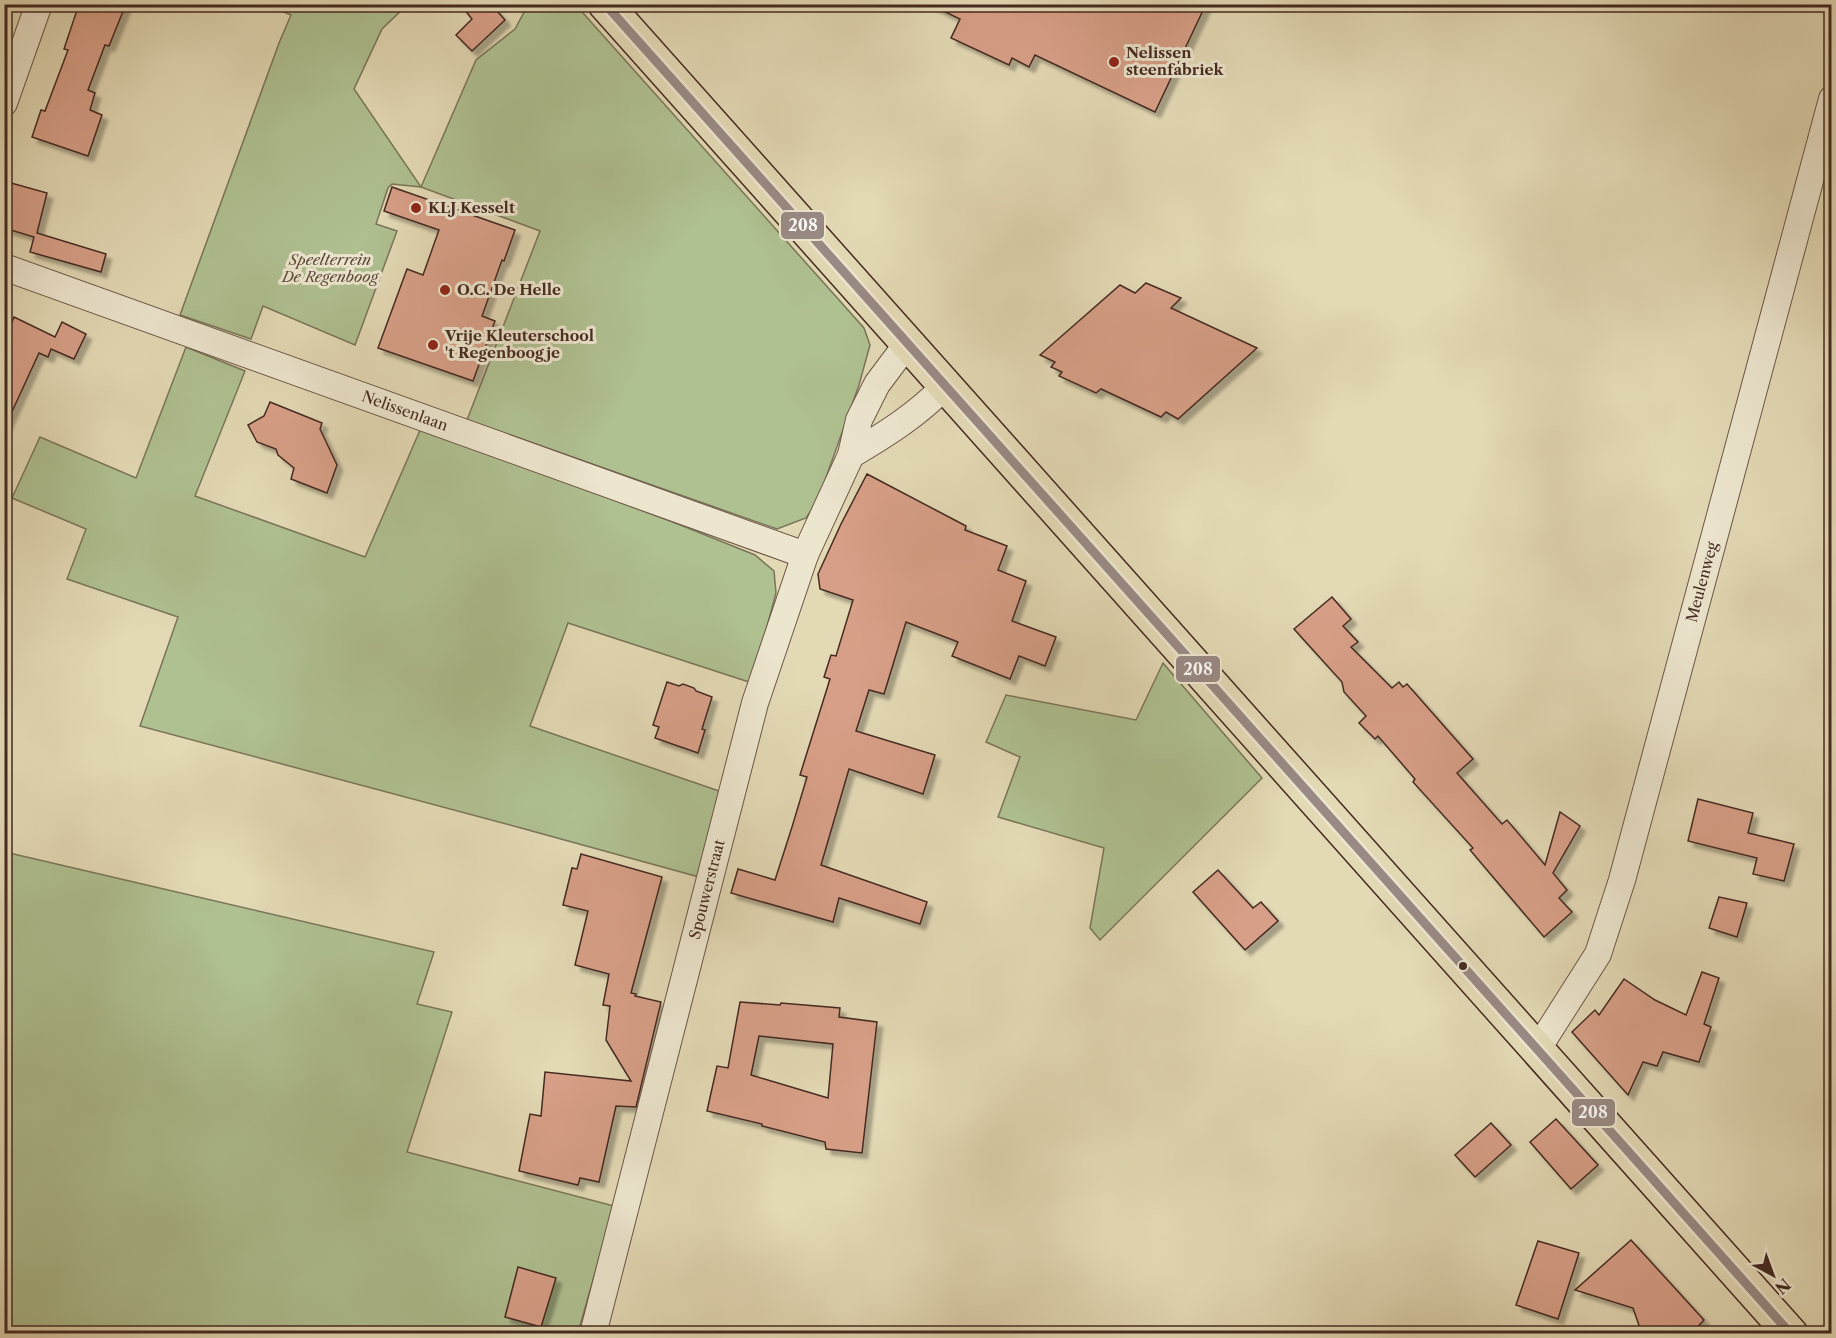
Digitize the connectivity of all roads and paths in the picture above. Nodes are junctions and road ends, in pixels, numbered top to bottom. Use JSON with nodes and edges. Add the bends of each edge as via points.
{"nodes":[{"id":1,"x":39,"y":4,"type":"edge"},
{"id":2,"x":605,"y":4,"type":"edge"},
{"id":3,"x":1832,"y":99,"type":"edge"},
{"id":4,"x":4,"y":103,"type":"edge"},
{"id":5,"x":4,"y":267,"type":"edge"},
{"id":6,"x":907,"y":344,"type":"junction"},
{"id":7,"x":945,"y":386,"type":"junction"},
{"id":8,"x":851,"y":455,"type":"junction"},
{"id":9,"x":805,"y":555,"type":"junction"},
{"id":10,"x":1537,"y":1050,"type":"junction"},
{"id":11,"x":593,"y":1334,"type":"edge"},
{"id":12,"x":1791,"y":1334,"type":"edge"}],
"edges":[{"from":1,"to":4,"type":"street"},
{"from":2,"to":6,"type":"main road"},
{"from":3,"to":10,"type":"street","name":"Meulenweg","via":[[1622,880],[1598,954]]},
{"from":5,"to":9,"type":"street","name":"Nelissenlaan"},
{"from":6,"to":7,"type":"main road"},
{"from":6,"to":8,"type":"street","name":"Spouwerstraat","via":[[877,384],[859,420]]},
{"from":7,"to":8,"type":"street","via":[[899,426]]},
{"from":7,"to":10,"type":"main road"},
{"from":8,"to":9,"type":"street","name":"Spouwerstraat"},
{"from":9,"to":11,"type":"street","name":"Spouwerstraat","via":[[755,703]]},
{"from":10,"to":12,"type":"main road"}]}
